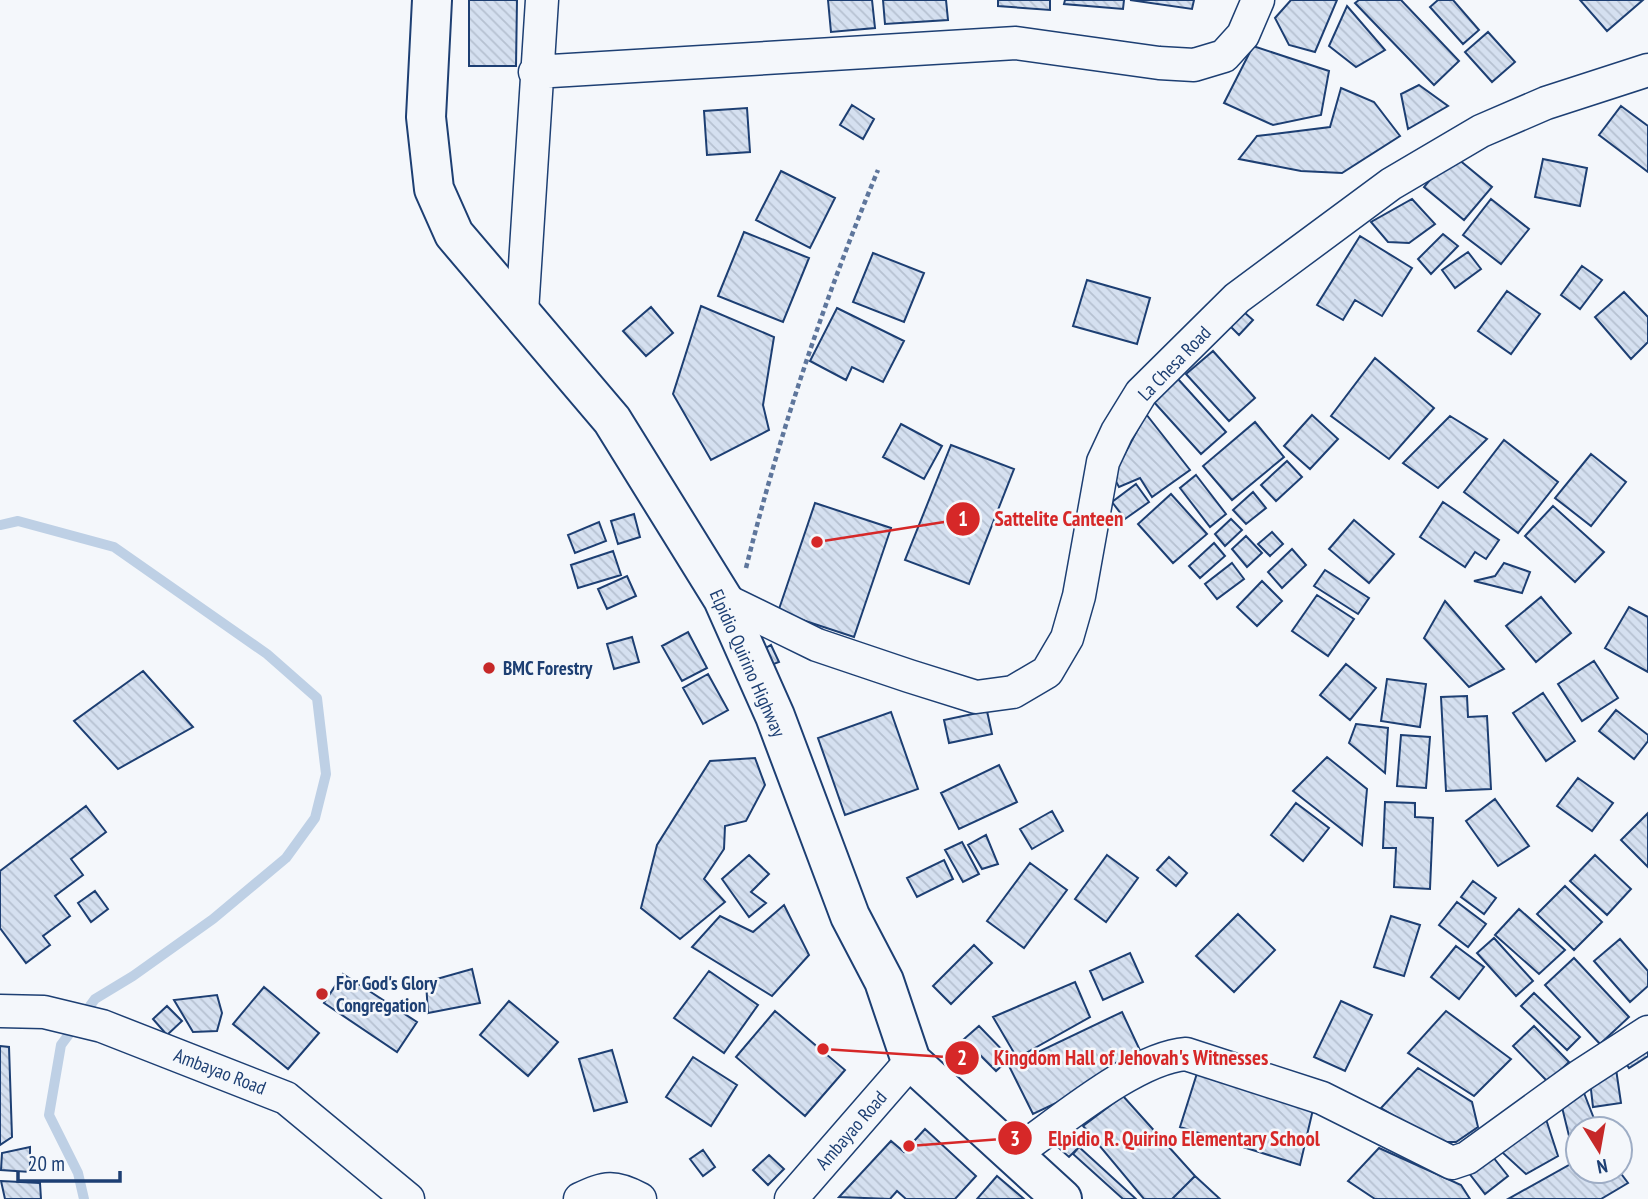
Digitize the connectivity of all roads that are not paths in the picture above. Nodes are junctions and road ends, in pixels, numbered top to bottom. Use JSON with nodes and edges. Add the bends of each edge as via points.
{"nodes":[{"id":1,"x":432,"y":0,"type":"edge"},
{"id":2,"x":542,"y":0,"type":"edge"},
{"id":3,"x":1258,"y":0,"type":"edge"},
{"id":4,"x":1648,"y":71,"type":"edge"},
{"id":5,"x":535,"y":72,"type":"junction"},
{"id":6,"x":522,"y":312,"type":"junction"},
{"id":7,"x":730,"y":603,"type":"junction"},
{"id":8,"x":0,"y":1010,"type":"edge"},
{"id":9,"x":1648,"y":1032,"type":"edge"},
{"id":10,"x":911,"y":1061,"type":"junction"},
{"id":11,"x":1014,"y":1154,"type":"junction"},
{"id":12,"x":408,"y":1199,"type":"edge"},
{"id":13,"x":580,"y":1199,"type":"edge"},
{"id":14,"x":640,"y":1199,"type":"edge"},
{"id":15,"x":791,"y":1199,"type":"edge"},
{"id":16,"x":1062,"y":1199,"type":"edge"}],
"edges":[{"from":1,"to":6,"type":"highway","name":"Elpidio Quirino Highway","via":[[426,117],[433,189],[454,234]]},
{"from":2,"to":5,"type":"street"},
{"from":3,"to":5,"type":"street","via":[[1243,35],[1224,56],[1194,65],[1016,43]]},
{"from":4,"to":7,"type":"street","name":"La Chesa Road","via":[[1546,103],[1481,131],[1391,184],[1237,298],[1141,393],[1117,432],[1102,462],[1079,596],[1067,638],[1047,673],[1025,686],[976,696],[817,645]]},
{"from":5,"to":6,"type":"street"},
{"from":6,"to":7,"type":"highway","name":"Elpidio Quirino Highway","via":[[612,420]]},
{"from":7,"to":10,"type":"highway","name":"Elpidio Quirino Highway","via":[[850,916],[884,981]]},
{"from":8,"to":12,"type":"street","name":"Ambayao Road","via":[[44,1012],[102,1026],[286,1098]]},
{"from":9,"to":11,"type":"street","via":[[1467,1158],[1452,1163],[1322,1098],[1186,1054],[1171,1055],[1133,1072]]},
{"from":10,"to":11,"type":"highway","name":"Elpidio Quirino Highway"},
{"from":10,"to":15,"type":"street","name":"Ambayao Road"},
{"from":11,"to":16,"type":"highway","name":"Elpidio Quirino Highway"},
{"from":13,"to":14,"type":"street","via":[[602,1188],[623,1190]]}]}
